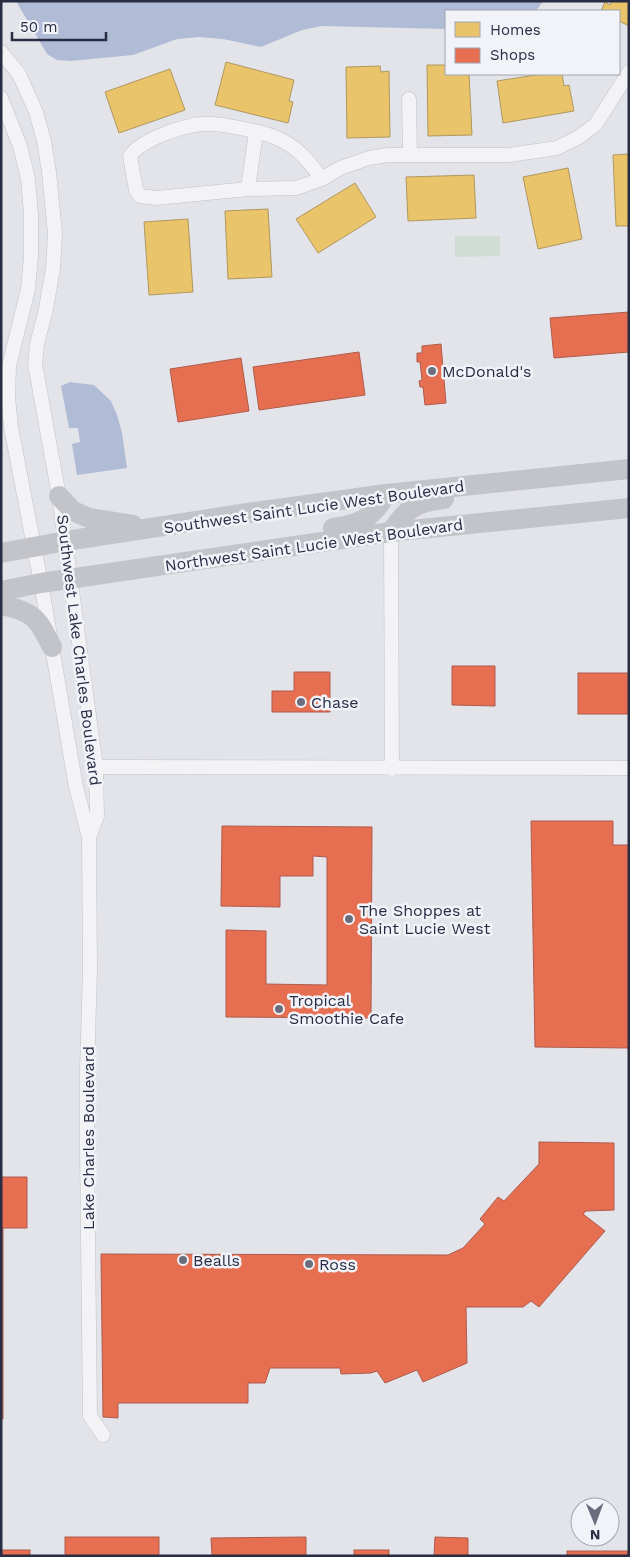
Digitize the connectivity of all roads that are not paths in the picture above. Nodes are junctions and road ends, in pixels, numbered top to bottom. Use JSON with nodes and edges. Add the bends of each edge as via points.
{"nodes":[{"id":1,"x":1,"y":52,"type":"edge"},
{"id":2,"x":629,"y":72,"type":"edge"},
{"id":3,"x":1,"y":98,"type":"edge"},
{"id":4,"x":409,"y":99,"type":"dead end"},
{"id":5,"x":256,"y":132,"type":"junction"},
{"id":6,"x":410,"y":155,"type":"junction"},
{"id":7,"x":322,"y":179,"type":"junction"},
{"id":8,"x":248,"y":189,"type":"junction"},
{"id":9,"x":629,"y":470,"type":"edge"},
{"id":10,"x":386,"y":494,"type":"junction"},
{"id":11,"x":59,"y":496,"type":"junction"},
{"id":12,"x":629,"y":508,"type":"edge"},
{"id":13,"x":147,"y":529,"type":"junction"},
{"id":14,"x":391,"y":532,"type":"junction"},
{"id":15,"x":66,"y":541,"type":"junction"},
{"id":16,"x":33,"y":547,"type":"junction"},
{"id":17,"x":1,"y":553,"type":"edge"},
{"id":18,"x":142,"y":568,"type":"junction"},
{"id":19,"x":70,"y":579,"type":"junction"},
{"id":20,"x":40,"y":583,"type":"junction"},
{"id":21,"x":1,"y":591,"type":"edge"},
{"id":22,"x":1,"y":605,"type":"edge"},
{"id":23,"x":52,"y":647,"type":"junction"},
{"id":24,"x":96,"y":767,"type":"junction"},
{"id":25,"x":629,"y":768,"type":"edge"},
{"id":26,"x":392,"y":769,"type":"junction"},
{"id":27,"x":89,"y":838,"type":"junction"},
{"id":28,"x":103,"y":1435,"type":"dead end"}],
"edges":[{"from":1,"to":11,"type":"street","name":"Southwest Lake Charles Boulevard","via":[[19,74],[36,112],[49,172],[55,234],[53,268],[35,364]]},
{"from":2,"to":6,"type":"street","via":[[596,124],[579,138],[557,148],[508,155]]},
{"from":3,"to":16,"type":"street","name":"Southwest Lake Charles Boulevard","via":[[20,146],[28,179],[31,214],[28,289],[9,366],[8,398]]},
{"from":4,"to":6,"type":"street"},
{"from":5,"to":7,"type":"street","via":[[277,138],[302,154]]},
{"from":5,"to":8,"type":"street"},
{"from":5,"to":8,"type":"street","via":[[203,124],[162,134],[135,148],[130,156],[140,196],[156,198]]},
{"from":6,"to":7,"type":"street","via":[[369,158],[340,168]]},
{"from":7,"to":8,"type":"street","via":[[296,188]]},
{"from":9,"to":10,"type":"main road","name":"Southwest Saint Lucie West Boulevard"},
{"from":9,"to":14,"type":"main road","via":[[609,481],[421,503],[402,516]]},
{"from":10,"to":13,"type":"main road","name":"Southwest Saint Lucie West Boulevard"},
{"from":10,"to":18,"type":"main road","via":[[372,514],[358,523],[159,555]]},
{"from":11,"to":13,"type":"main road","via":[[73,511],[89,518]]},
{"from":11,"to":15,"type":"street","name":"Southwest Lake Charles Boulevard"},
{"from":12,"to":14,"type":"main road","name":"Northwest Saint Lucie West Boulevard"},
{"from":13,"to":15,"type":"main road","name":"Southwest Saint Lucie West Boulevard"},
{"from":14,"to":18,"type":"main road","name":"Northwest Saint Lucie West Boulevard"},
{"from":14,"to":26,"type":"street"},
{"from":15,"to":16,"type":"main road","name":"Southwest Saint Lucie West Boulevard"},
{"from":15,"to":19,"type":"street","name":"Southwest Lake Charles Boulevard"},
{"from":16,"to":17,"type":"main road","name":"Southwest Saint Lucie West Boulevard"},
{"from":16,"to":20,"type":"street","name":"Southwest Lake Charles Boulevard"},
{"from":18,"to":19,"type":"main road","name":"Northwest Saint Lucie West Boulevard"},
{"from":19,"to":20,"type":"main road","name":"Northwest Saint Lucie West Boulevard"},
{"from":19,"to":24,"type":"street","name":"Southwest Lake Charles Boulevard"},
{"from":20,"to":21,"type":"main road","name":"Northwest Saint Lucie West Boulevard"},
{"from":20,"to":23,"type":"street","name":"Southwest Lake Charles Boulevard"},
{"from":22,"to":23,"type":"main road","via":[[31,614]]},
{"from":23,"to":27,"type":"street","name":"Southwest Lake Charles Boulevard","via":[[76,787]]},
{"from":24,"to":26,"type":"street"},
{"from":24,"to":27,"type":"street","name":"Southwest Lake Charles Boulevard","via":[[97,816]]},
{"from":25,"to":26,"type":"street"},
{"from":27,"to":28,"type":"street","name":"Lake Charles Boulevard","via":[[87,1148],[90,1416]]}]}
